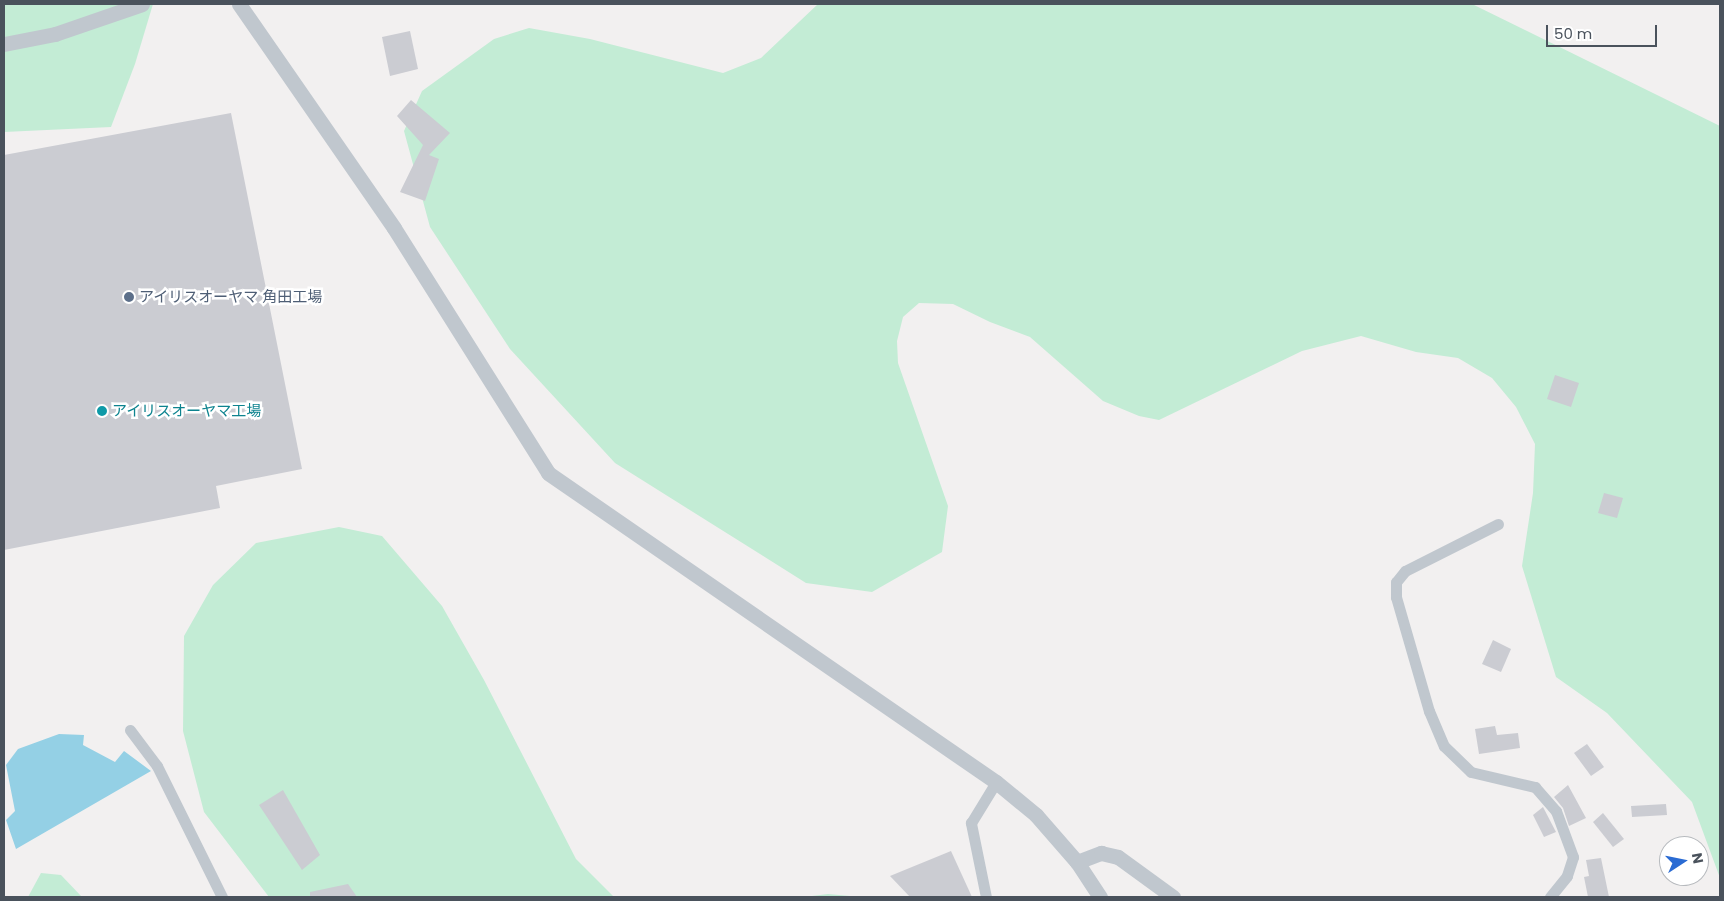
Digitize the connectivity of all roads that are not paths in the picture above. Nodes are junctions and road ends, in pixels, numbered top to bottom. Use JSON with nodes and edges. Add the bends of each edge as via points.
{"nodes":[{"id":1,"x":142,"y":4,"type":"edge"},
{"id":2,"x":239,"y":4,"type":"edge"},
{"id":3,"x":4,"y":44,"type":"edge"},
{"id":4,"x":1498,"y":524,"type":"dead end"},
{"id":5,"x":130,"y":730,"type":"dead end"},
{"id":6,"x":996,"y":782,"type":"junction"},
{"id":7,"x":1077,"y":862,"type":"junction"},
{"id":8,"x":222,"y":897,"type":"edge"},
{"id":9,"x":986,"y":897,"type":"edge"},
{"id":10,"x":1100,"y":897,"type":"edge"},
{"id":11,"x":1173,"y":897,"type":"edge"},
{"id":12,"x":1550,"y":897,"type":"edge"}],
"edges":[{"from":1,"to":3,"type":"street","via":[[55,34]]},
{"from":2,"to":6,"type":"street","via":[[394,228],[548,473]]},
{"from":4,"to":12,"type":"street","via":[[1406,570],[1396,582],[1396,597],[1429,710],[1444,746],[1471,772],[1535,787],[1556,811],[1573,857],[1567,876]]},
{"from":5,"to":8,"type":"street","via":[[157,766]]},
{"from":6,"to":7,"type":"street","via":[[1036,815]]},
{"from":6,"to":9,"type":"street","via":[[971,823]]},
{"from":7,"to":10,"type":"street"},
{"from":7,"to":11,"type":"street","via":[[1101,853],[1118,857]]}]}
